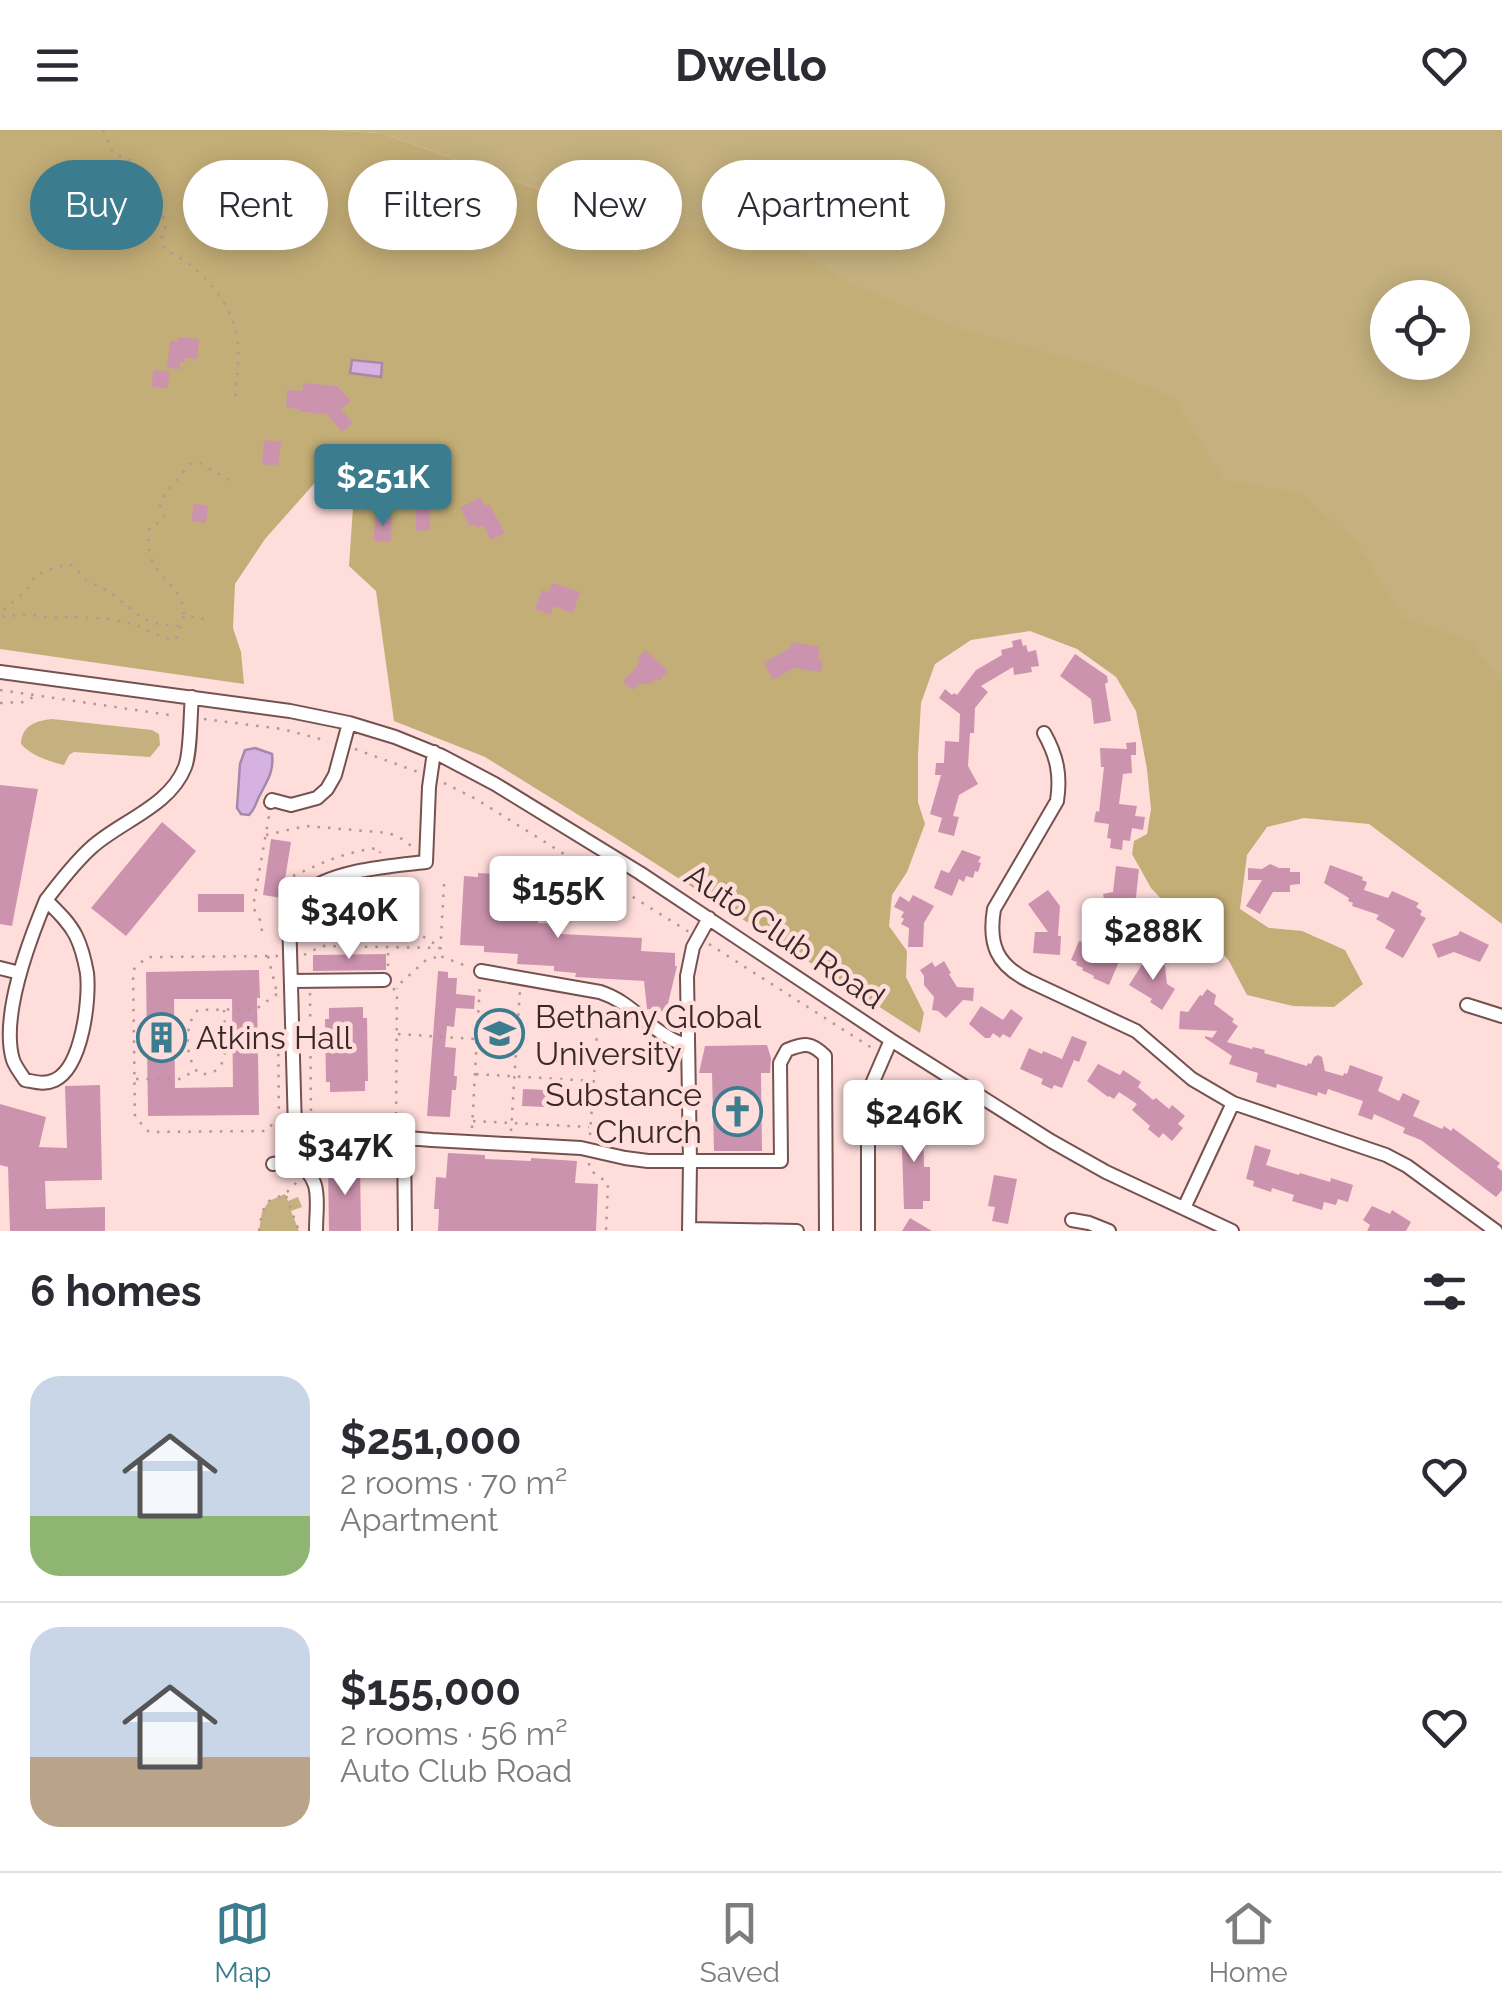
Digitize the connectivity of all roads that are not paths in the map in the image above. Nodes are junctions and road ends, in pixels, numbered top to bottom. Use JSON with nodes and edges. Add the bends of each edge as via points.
{"nodes":[{"id":1,"x":0,"y":672,"type":"edge"},
{"id":2,"x":192,"y":697,"type":"junction"},
{"id":3,"x":349,"y":723,"type":"junction"},
{"id":4,"x":1044,"y":733,"type":"dead end"},
{"id":5,"x":434,"y":752,"type":"junction"},
{"id":6,"x":272,"y":802,"type":"road end"},
{"id":7,"x":46,"y":900,"type":"junction"},
{"id":8,"x":709,"y":918,"type":"junction"},
{"id":9,"x":0,"y":968,"type":"edge"},
{"id":10,"x":481,"y":971,"type":"road end"},
{"id":11,"x":20,"y":973,"type":"junction"},
{"id":12,"x":389,"y":986,"type":"road end"},
{"id":13,"x":284,"y":992,"type":"junction"},
{"id":14,"x":1468,"y":1005,"type":"dead end"},
{"id":15,"x":1502,"y":1016,"type":"edge"},
{"id":16,"x":891,"y":1040,"type":"junction"},
{"id":17,"x":688,"y":1046,"type":"junction"},
{"id":18,"x":1233,"y":1103,"type":"junction"},
{"id":19,"x":295,"y":1129,"type":"junction"},
{"id":20,"x":404,"y":1138,"type":"junction"},
{"id":21,"x":294,"y":1161,"type":"junction"},
{"id":22,"x":690,"y":1162,"type":"junction"},
{"id":23,"x":273,"y":1164,"type":"dead end"},
{"id":24,"x":1184,"y":1208,"type":"junction"},
{"id":25,"x":1072,"y":1220,"type":"dead end"},
{"id":26,"x":688,"y":1230,"type":"edge"},
{"id":27,"x":316,"y":1231,"type":"edge"},
{"id":28,"x":404,"y":1231,"type":"edge"},
{"id":29,"x":796,"y":1231,"type":"edge"},
{"id":30,"x":826,"y":1231,"type":"edge"},
{"id":31,"x":868,"y":1231,"type":"edge"},
{"id":32,"x":1109,"y":1231,"type":"edge"},
{"id":33,"x":1232,"y":1231,"type":"edge"},
{"id":34,"x":1496,"y":1231,"type":"edge"}],
"edges":[{"from":1,"to":2,"type":"street","name":"Auto Club Road"},
{"from":2,"to":3,"type":"street","name":"Auto Club Road"},
{"from":2,"to":7,"type":"street","via":[[186,766],[172,787],[91,848]]},
{"from":3,"to":5,"type":"street","name":"Auto Club Road"},
{"from":3,"to":6,"type":"street","via":[[327,789],[292,804]]},
{"from":4,"to":18,"type":"street","via":[[1058,766],[1057,801],[994,910],[987,946],[1012,973],[1136,1031],[1192,1079]]},
{"from":5,"to":8,"type":"street","name":"Auto Club Road"},
{"from":5,"to":13,"type":"street","via":[[426,862],[383,860],[302,896],[289,915]]},
{"from":7,"to":11,"type":"street"},
{"from":7,"to":11,"type":"street","via":[[76,936],[88,1006],[70,1062],[59,1078],[42,1084],[24,1080],[13,1061],[10,1033]]},
{"from":8,"to":16,"type":"street","name":"Auto Club Road"},
{"from":8,"to":17,"type":"street","via":[[687,976]]},
{"from":9,"to":11,"type":"street"},
{"from":10,"to":17,"type":"street","via":[[617,997],[661,1035]]},
{"from":12,"to":13,"type":"street"},
{"from":13,"to":19,"type":"street"},
{"from":14,"to":15,"type":"street"},
{"from":16,"to":24,"type":"street","name":"Auto Club Road","via":[[1078,1156]]},
{"from":16,"to":31,"type":"street","via":[[868,1093]]},
{"from":17,"to":22,"type":"street"},
{"from":18,"to":24,"type":"street"},
{"from":18,"to":34,"type":"street","via":[[1386,1155]]},
{"from":19,"to":20,"type":"street"},
{"from":19,"to":21,"type":"street"},
{"from":20,"to":22,"type":"street","via":[[591,1141],[625,1158]]},
{"from":20,"to":28,"type":"street"},
{"from":21,"to":23,"type":"street"},
{"from":21,"to":27,"type":"street","via":[[316,1185]]},
{"from":22,"to":26,"type":"street"},
{"from":22,"to":30,"type":"street","via":[[781,1161],[780,1062],[787,1050],[816,1046],[824,1056]]},
{"from":24,"to":33,"type":"street","name":"Auto Club Road"},
{"from":25,"to":32,"type":"street"},
{"from":26,"to":29,"type":"street"}]}
